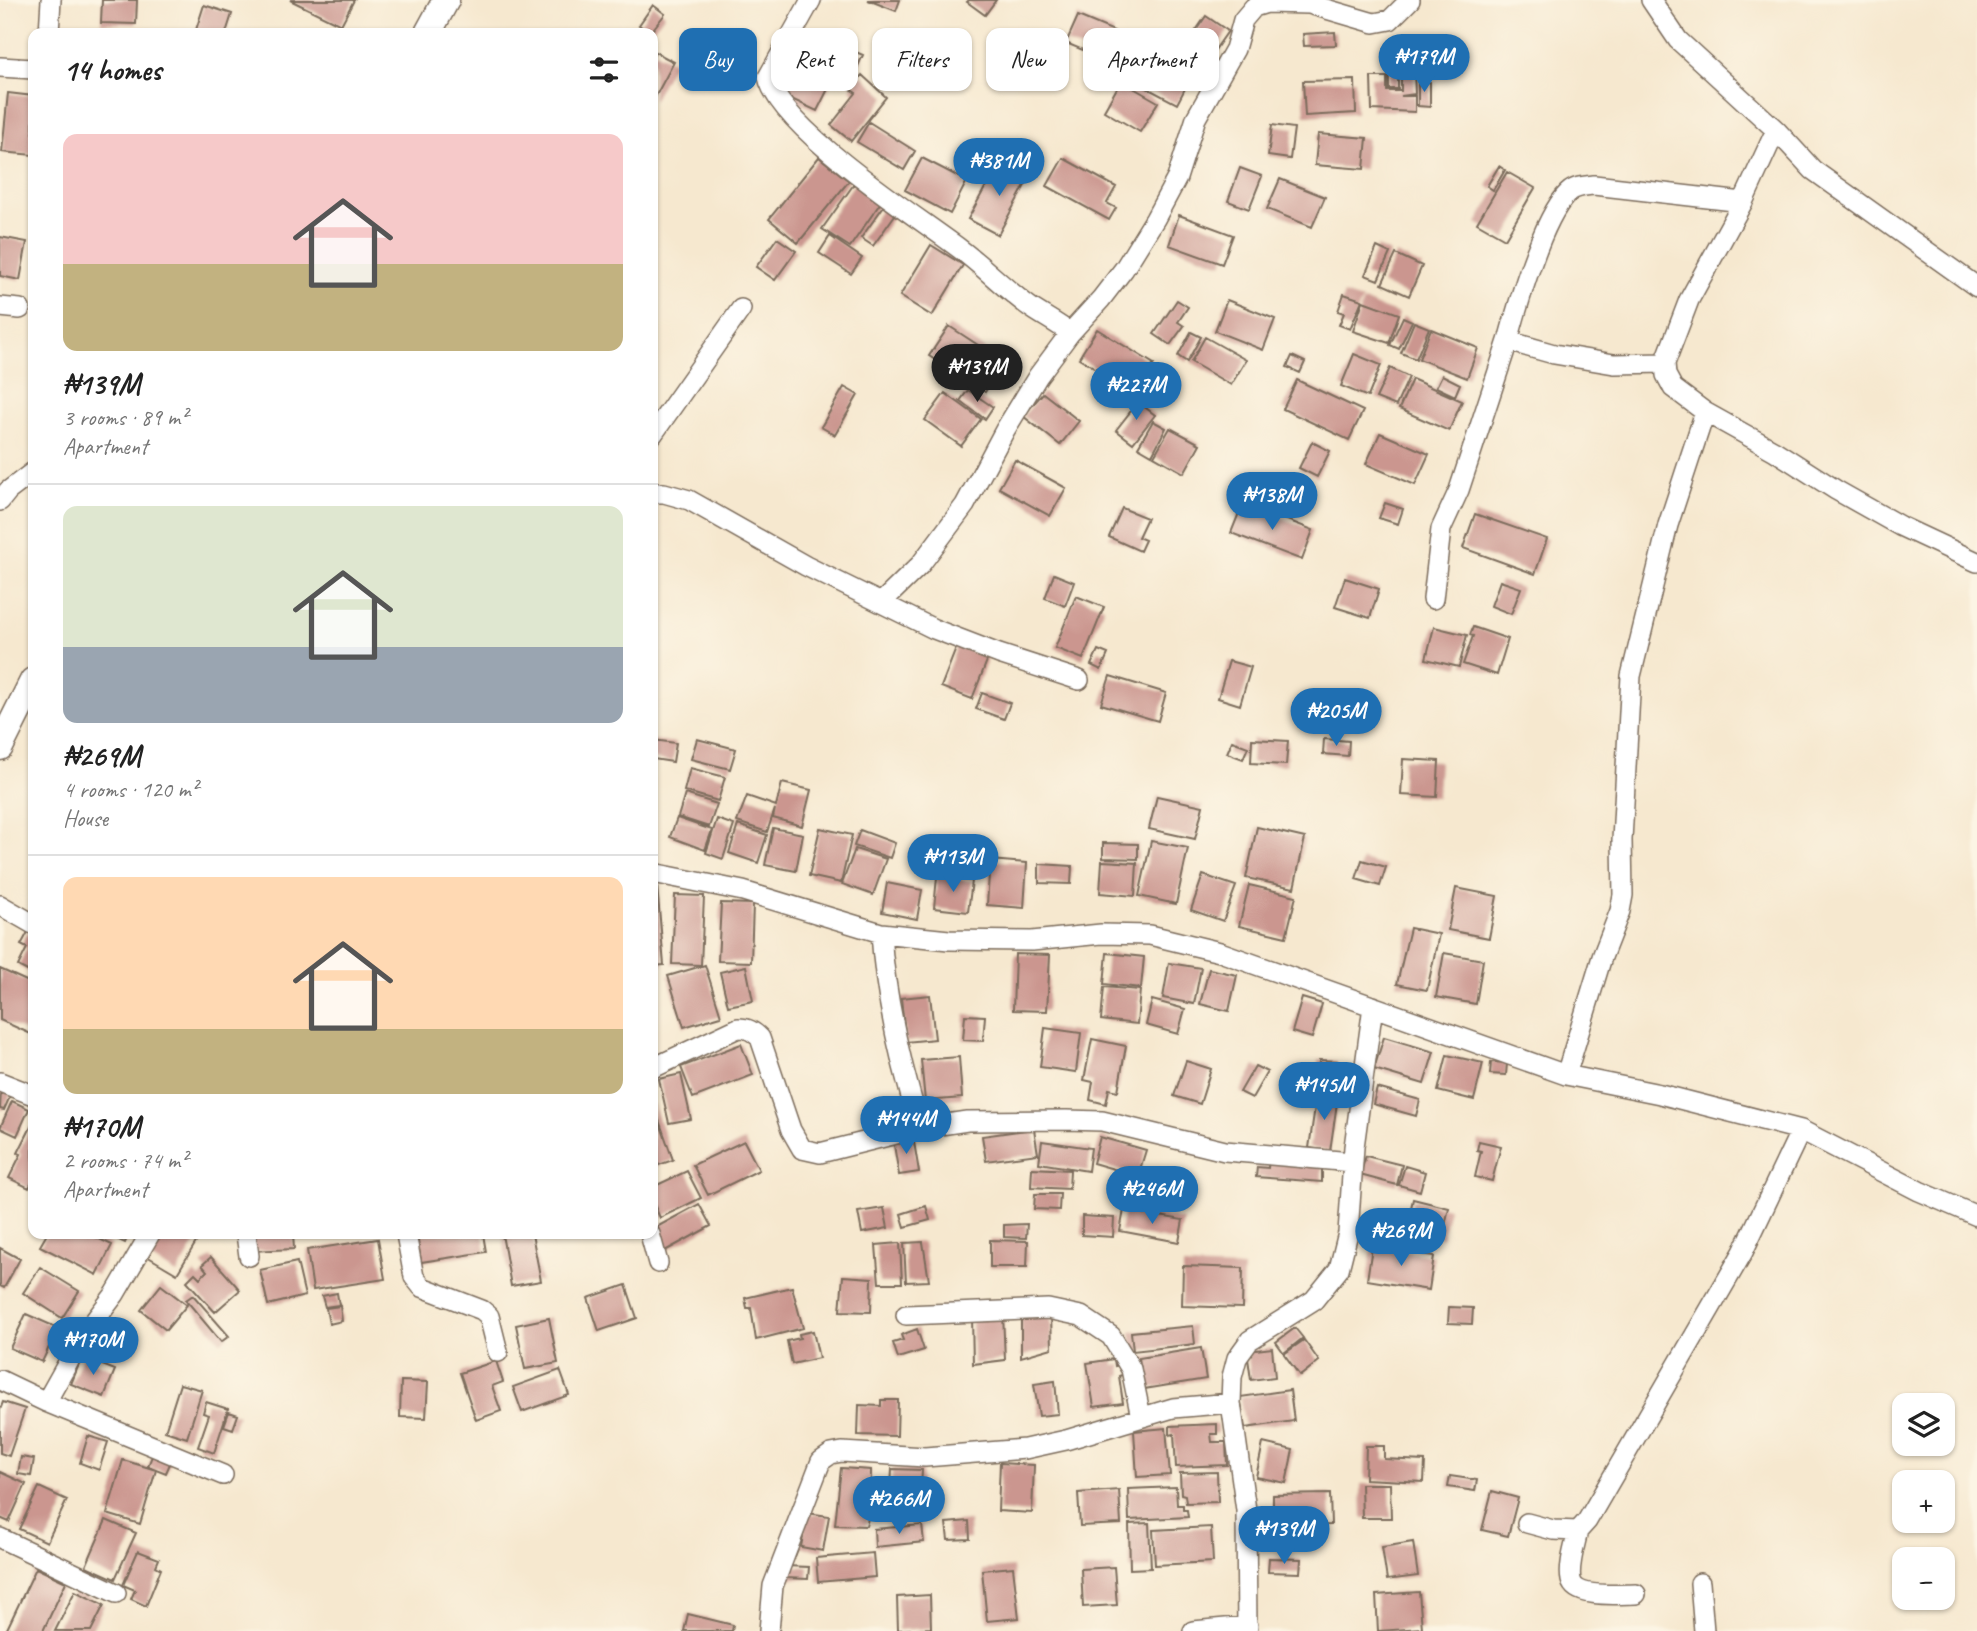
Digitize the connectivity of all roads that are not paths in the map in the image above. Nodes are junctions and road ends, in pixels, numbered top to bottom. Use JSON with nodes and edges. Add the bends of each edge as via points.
{"nodes":[{"id":1,"x":51,"y":0,"type":"edge"},
{"id":2,"x":446,"y":0,"type":"edge"},
{"id":3,"x":811,"y":0,"type":"edge"},
{"id":4,"x":1410,"y":0,"type":"edge"},
{"id":5,"x":1651,"y":0,"type":"edge"},
{"id":6,"x":49,"y":28,"type":"edge"},
{"id":7,"x":431,"y":28,"type":"edge"},
{"id":8,"x":0,"y":66,"type":"edge"},
{"id":9,"x":28,"y":69,"type":"edge"},
{"id":10,"x":1776,"y":130,"type":"junction"},
{"id":11,"x":1742,"y":202,"type":"junction"},
{"id":12,"x":1977,"y":287,"type":"edge"},
{"id":13,"x":741,"y":309,"type":"dead end"},
{"id":14,"x":1070,"y":333,"type":"junction"},
{"id":15,"x":1508,"y":341,"type":"junction"},
{"id":16,"x":1665,"y":363,"type":"junction"},
{"id":17,"x":1705,"y":412,"type":"junction"},
{"id":18,"x":658,"y":428,"type":"edge"},
{"id":19,"x":28,"y":476,"type":"edge"},
{"id":20,"x":658,"y":493,"type":"edge"},
{"id":21,"x":0,"y":501,"type":"edge"},
{"id":22,"x":1977,"y":562,"type":"edge"},
{"id":23,"x":1433,"y":599,"type":"dead end"},
{"id":24,"x":882,"y":603,"type":"junction"},
{"id":25,"x":1079,"y":680,"type":"dead end"},
{"id":26,"x":28,"y":691,"type":"edge"},
{"id":27,"x":0,"y":747,"type":"edge"},
{"id":28,"x":658,"y":874,"type":"edge"},
{"id":29,"x":0,"y":905,"type":"edge"},
{"id":30,"x":28,"y":921,"type":"edge"},
{"id":31,"x":881,"y":933,"type":"junction"},
{"id":32,"x":1373,"y":1006,"type":"junction"},
{"id":33,"x":658,"y":1066,"type":"edge"},
{"id":34,"x":1566,"y":1075,"type":"junction"},
{"id":35,"x":0,"y":1082,"type":"edge"},
{"id":36,"x":28,"y":1094,"type":"edge"},
{"id":37,"x":920,"y":1128,"type":"junction"},
{"id":38,"x":1801,"y":1130,"type":"junction"},
{"id":39,"x":1352,"y":1162,"type":"junction"},
{"id":40,"x":1977,"y":1216,"type":"edge"},
{"id":41,"x":147,"y":1239,"type":"edge"},
{"id":42,"x":246,"y":1239,"type":"edge"},
{"id":43,"x":407,"y":1239,"type":"edge"},
{"id":44,"x":651,"y":1239,"type":"edge"},
{"id":45,"x":248,"y":1256,"type":"dead end"},
{"id":46,"x":658,"y":1263,"type":"dead end"},
{"id":47,"x":906,"y":1315,"type":"dead end"},
{"id":48,"x":498,"y":1352,"type":"dead end"},
{"id":49,"x":0,"y":1380,"type":"edge"},
{"id":50,"x":46,"y":1402,"type":"junction"},
{"id":51,"x":1231,"y":1403,"type":"junction"},
{"id":52,"x":1141,"y":1417,"type":"junction"},
{"id":53,"x":223,"y":1475,"type":"dead end"},
{"id":54,"x":1527,"y":1523,"type":"dead end"},
{"id":55,"x":1578,"y":1531,"type":"junction"},
{"id":56,"x":0,"y":1538,"type":"edge"},
{"id":57,"x":1700,"y":1583,"type":"dead end"},
{"id":58,"x":116,"y":1594,"type":"dead end"},
{"id":59,"x":1636,"y":1594,"type":"dead end"},
{"id":60,"x":1248,"y":1629,"type":"edge"},
{"id":61,"x":769,"y":1631,"type":"edge"},
{"id":62,"x":1193,"y":1631,"type":"edge"},
{"id":63,"x":1704,"y":1631,"type":"edge"}],
"edges":[{"from":1,"to":6,"type":"street"},
{"from":2,"to":7,"type":"main road"},
{"from":3,"to":14,"type":"street","via":[[768,77],[778,101],[845,164]]},
{"from":4,"to":14,"type":"street","via":[[1390,20],[1374,23],[1309,4],[1267,3],[1254,8],[1243,20],[1235,49],[1196,118],[1177,178],[1155,219],[1109,289]]},
{"from":5,"to":10,"type":"street","via":[[1678,40]]},
{"from":8,"to":9,"type":"street"},
{"from":10,"to":11,"type":"street"},
{"from":10,"to":12,"type":"street","via":[[1813,170]]},
{"from":11,"to":15,"type":"street","via":[[1594,185],[1569,191],[1550,218]]},
{"from":11,"to":16,"type":"street","via":[[1689,300]]},
{"from":13,"to":18,"type":"street"},
{"from":14,"to":24,"type":"street","via":[[1005,430],[965,505],[920,565]]},
{"from":15,"to":16,"type":"street","via":[[1614,364]]},
{"from":15,"to":23,"type":"street","via":[[1468,464],[1441,528]]},
{"from":16,"to":17,"type":"street","via":[[1673,388]]},
{"from":17,"to":22,"type":"street","via":[[1900,526]]},
{"from":17,"to":34,"type":"street","via":[[1668,526],[1632,676],[1620,911]]},
{"from":19,"to":21,"type":"street"},
{"from":20,"to":24,"type":"street","via":[[689,500]]},
{"from":24,"to":25,"type":"street","via":[[934,629]]},
{"from":26,"to":27,"type":"main road"},
{"from":28,"to":31,"type":"street","via":[[743,891]]},
{"from":29,"to":30,"type":"street"},
{"from":31,"to":32,"type":"street","via":[[1032,941],[1150,935],[1220,952]]},
{"from":31,"to":37,"type":"street","via":[[891,1010]]},
{"from":32,"to":34,"type":"street"},
{"from":32,"to":39,"type":"street"},
{"from":33,"to":37,"type":"street","via":[[746,1028],[760,1038],[791,1130],[802,1149],[820,1153]]},
{"from":34,"to":38,"type":"street"},
{"from":35,"to":36,"type":"street"},
{"from":37,"to":39,"type":"street","via":[[991,1119],[1101,1121],[1225,1151]]},
{"from":38,"to":40,"type":"street"},
{"from":38,"to":55,"type":"street","via":[[1744,1252]]},
{"from":39,"to":51,"type":"street","via":[[1348,1233],[1339,1269],[1314,1300],[1250,1340],[1237,1358]]},
{"from":41,"to":50,"type":"street"},
{"from":42,"to":45,"type":"street"},
{"from":43,"to":48,"type":"street","via":[[414,1277],[422,1287],[482,1310],[489,1317]]},
{"from":44,"to":46,"type":"street"},
{"from":47,"to":52,"type":"street","via":[[1048,1309],[1081,1317],[1111,1336],[1131,1368]]},
{"from":49,"to":50,"type":"street"},
{"from":50,"to":53,"type":"street"},
{"from":51,"to":52,"type":"street","via":[[1173,1408]]},
{"from":51,"to":60,"type":"street","via":[[1246,1510]]},
{"from":52,"to":61,"type":"street","via":[[1025,1449],[925,1457],[831,1454],[821,1461],[773,1586]]},
{"from":54,"to":55,"type":"street"},
{"from":55,"to":59,"type":"street","via":[[1570,1578],[1573,1586],[1585,1593]]},
{"from":56,"to":58,"type":"street"},
{"from":57,"to":63,"type":"street"},
{"from":60,"to":62,"type":"street"}]}
